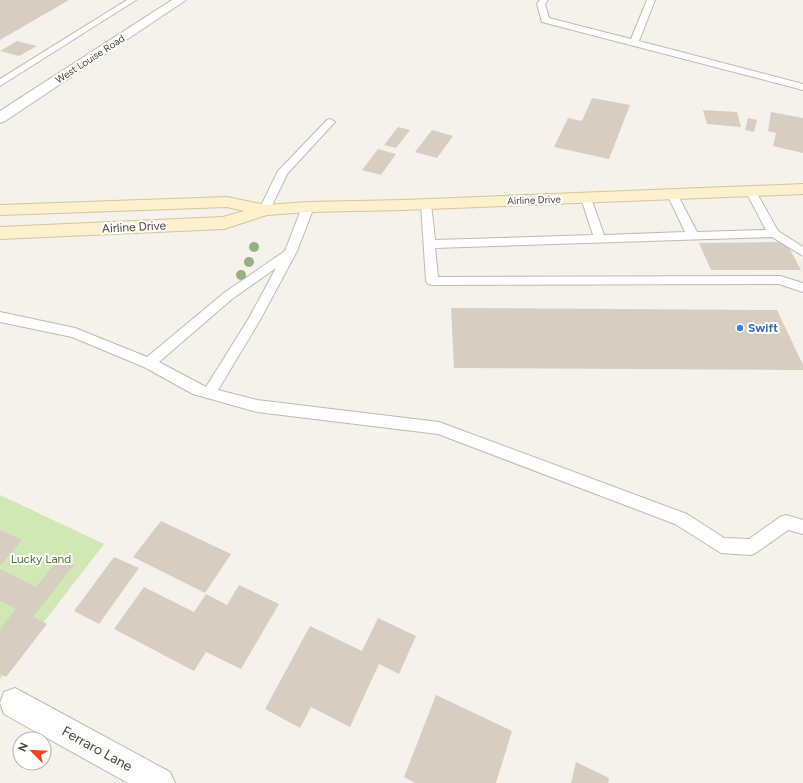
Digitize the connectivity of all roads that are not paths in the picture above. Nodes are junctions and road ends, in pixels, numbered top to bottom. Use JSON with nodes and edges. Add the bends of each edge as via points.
{"nodes":[{"id":1,"x":132,"y":0,"type":"edge"},
{"id":2,"x":180,"y":0,"type":"edge"},
{"id":3,"x":544,"y":0,"type":"edge"},
{"id":4,"x":651,"y":0,"type":"edge"},
{"id":5,"x":634,"y":42,"type":"junction"},
{"id":6,"x":0,"y":83,"type":"edge"},
{"id":7,"x":803,"y":87,"type":"edge"},
{"id":8,"x":0,"y":118,"type":"edge"},
{"id":9,"x":330,"y":122,"type":"dead end"},
{"id":10,"x":803,"y":189,"type":"edge"},
{"id":11,"x":750,"y":190,"type":"junction"},
{"id":12,"x":672,"y":194,"type":"junction"},
{"id":13,"x":586,"y":198,"type":"junction"},
{"id":14,"x":426,"y":204,"type":"junction"},
{"id":15,"x":308,"y":207,"type":"junction"},
{"id":16,"x":0,"y":210,"type":"edge"},
{"id":17,"x":266,"y":210,"type":"junction"},
{"id":18,"x":0,"y":233,"type":"edge"},
{"id":19,"x":774,"y":233,"type":"junction"},
{"id":20,"x":693,"y":236,"type":"junction"},
{"id":21,"x":600,"y":239,"type":"junction"},
{"id":22,"x":429,"y":244,"type":"junction"},
{"id":23,"x":291,"y":251,"type":"junction"},
{"id":24,"x":803,"y":252,"type":"edge"},
{"id":25,"x":803,"y":288,"type":"edge"},
{"id":26,"x":0,"y":317,"type":"edge"},
{"id":27,"x":149,"y":363,"type":"junction"},
{"id":28,"x":209,"y":393,"type":"junction"},
{"id":29,"x":803,"y":527,"type":"edge"},
{"id":30,"x":15,"y":702,"type":"dead end"},
{"id":31,"x":159,"y":783,"type":"edge"}],
"edges":[{"from":1,"to":6,"type":"lane"},
{"from":2,"to":8,"type":"street","name":"West Louise Road"},
{"from":3,"to":5,"type":"lane","via":[[541,4],[545,20]]},
{"from":4,"to":5,"type":"lane"},
{"from":5,"to":7,"type":"lane"},
{"from":9,"to":17,"type":"lane","via":[[282,173]]},
{"from":10,"to":11,"type":"main road","name":"Airline Drive"},
{"from":11,"to":12,"type":"main road","name":"Airline Drive"},
{"from":11,"to":19,"type":"lane"},
{"from":12,"to":13,"type":"main road","name":"Airline Drive"},
{"from":12,"to":20,"type":"lane"},
{"from":13,"to":14,"type":"main road","name":"Airline Drive"},
{"from":13,"to":21,"type":"lane"},
{"from":14,"to":15,"type":"main road","name":"Airline Drive"},
{"from":14,"to":22,"type":"lane"},
{"from":15,"to":17,"type":"main road","name":"Airline Drive"},
{"from":15,"to":23,"type":"lane"},
{"from":16,"to":17,"type":"main road","name":"Airline Drive","via":[[227,202]]},
{"from":17,"to":18,"type":"main road","name":"Airline Drive","via":[[224,223]]},
{"from":19,"to":20,"type":"lane"},
{"from":19,"to":24,"type":"lane"},
{"from":20,"to":21,"type":"lane"},
{"from":21,"to":22,"type":"lane"},
{"from":22,"to":25,"type":"lane","via":[[432,281],[780,280]]},
{"from":23,"to":27,"type":"lane","via":[[228,296]]},
{"from":23,"to":28,"type":"lane","via":[[254,320]]},
{"from":26,"to":27,"type":"lane","via":[[75,332]]},
{"from":27,"to":28,"type":"lane","via":[[198,390]]},
{"from":28,"to":29,"type":"lane","via":[[257,406],[439,428],[681,519],[721,545],[751,547],[786,522]]},
{"from":30,"to":31,"type":"street","name":"Ferraro Lane"}]}
